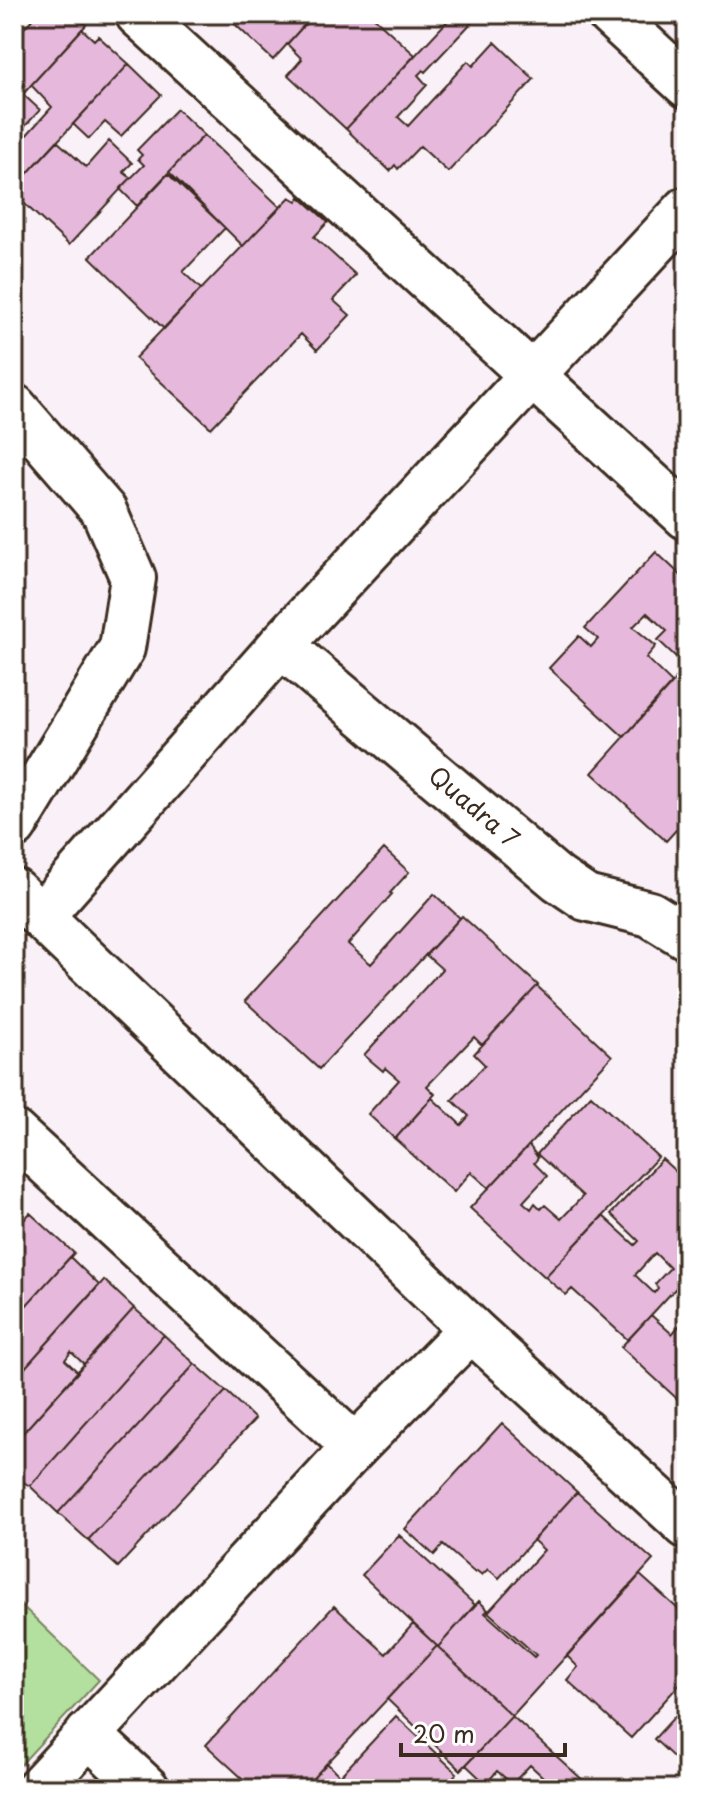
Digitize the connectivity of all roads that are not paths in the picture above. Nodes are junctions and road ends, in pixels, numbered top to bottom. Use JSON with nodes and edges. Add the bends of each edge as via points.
{"nodes":[{"id":1,"x":138,"y":14,"type":"edge"},
{"id":2,"x":610,"y":14,"type":"edge"},
{"id":3,"x":687,"y":85,"type":"edge"},
{"id":4,"x":687,"y":209,"type":"edge"},
{"id":5,"x":532,"y":375,"type":"junction"},
{"id":6,"x":14,"y":407,"type":"edge"},
{"id":7,"x":687,"y":517,"type":"edge"},
{"id":8,"x":281,"y":645,"type":"junction"},
{"id":9,"x":14,"y":826,"type":"edge"},
{"id":10,"x":28,"y":904,"type":"edge"},
{"id":11,"x":687,"y":937,"type":"edge"},
{"id":12,"x":14,"y":1133,"type":"edge"},
{"id":13,"x":471,"y":1329,"type":"junction"},
{"id":14,"x":355,"y":1447,"type":"junction"},
{"id":15,"x":687,"y":1526,"type":"edge"},
{"id":16,"x":88,"y":1734,"type":"junction"},
{"id":17,"x":38,"y":1789,"type":"edge"},
{"id":18,"x":147,"y":1789,"type":"edge"}],
"edges":[{"from":1,"to":5,"type":"street"},
{"from":2,"to":3,"type":"street"},
{"from":4,"to":5,"type":"street"},
{"from":5,"to":7,"type":"street"},
{"from":5,"to":8,"type":"street"},
{"from":6,"to":9,"type":"street","via":[[104,511],[133,578],[122,648]]},
{"from":8,"to":10,"type":"street"},
{"from":8,"to":11,"type":"street","name":"Quadra 7","via":[[558,879],[586,898],[650,914]]},
{"from":10,"to":13,"type":"street"},
{"from":12,"to":14,"type":"street"},
{"from":13,"to":14,"type":"street"},
{"from":13,"to":15,"type":"street"},
{"from":14,"to":16,"type":"street"},
{"from":16,"to":17,"type":"street"},
{"from":16,"to":18,"type":"street"}]}
